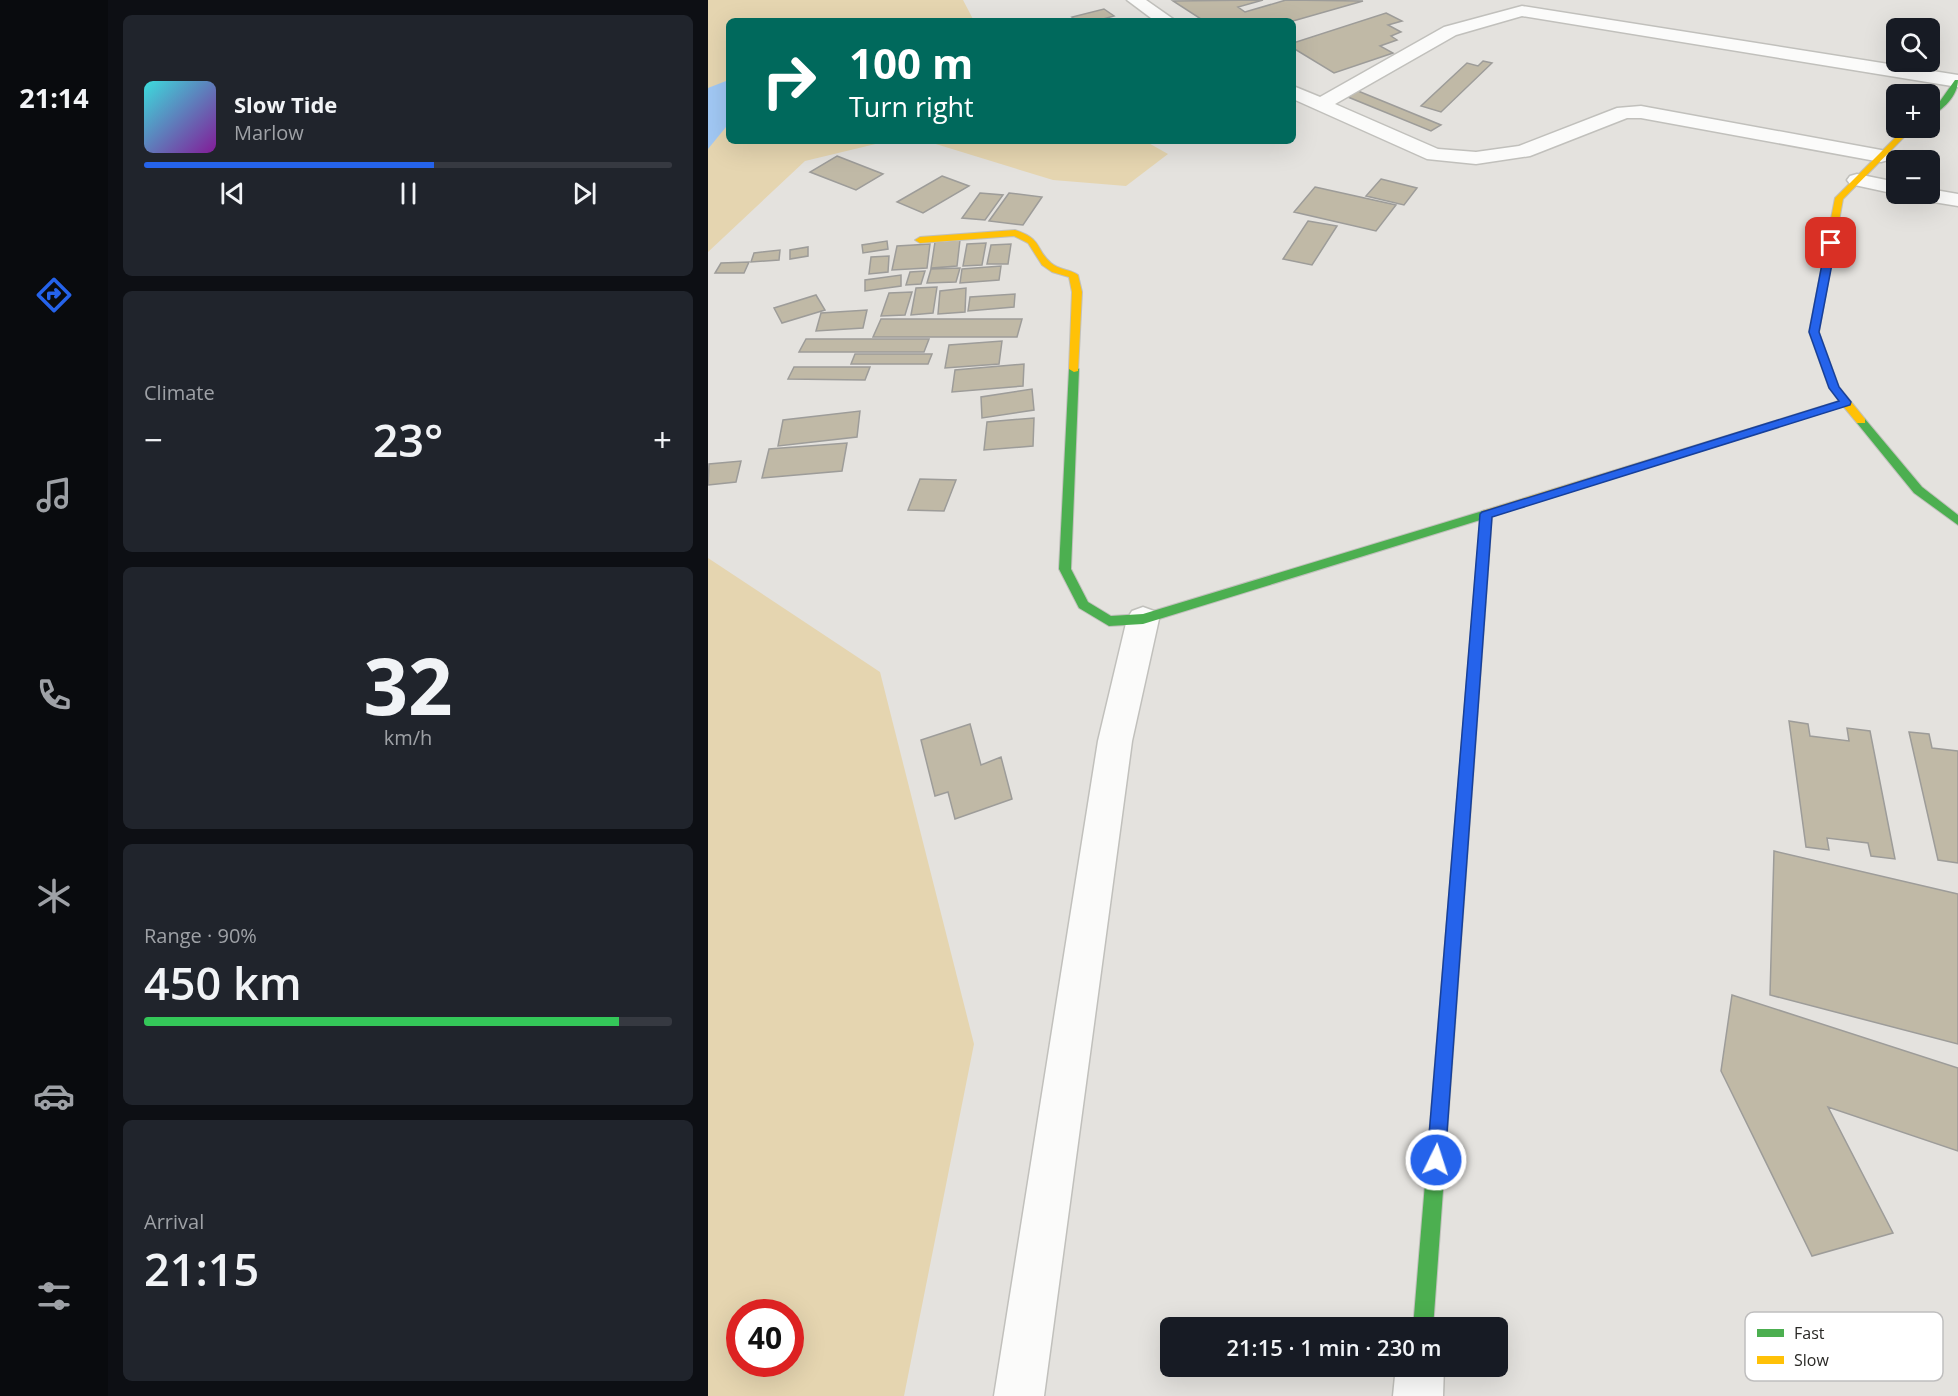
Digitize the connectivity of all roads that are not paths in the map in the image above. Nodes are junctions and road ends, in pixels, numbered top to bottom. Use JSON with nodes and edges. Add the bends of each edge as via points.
{"nodes":[{"id":1,"x":1135,"y":0,"type":"edge"},
{"id":2,"x":1162,"y":18,"type":"edge"},
{"id":3,"x":1958,"y":81,"type":"edge"},
{"id":4,"x":1296,"y":93,"type":"edge"},
{"id":5,"x":1321,"y":104,"type":"junction"},
{"id":6,"x":1940,"y":107,"type":"edge"},
{"id":7,"x":1899,"y":138,"type":"edge"},
{"id":8,"x":1881,"y":156,"type":"junction"},
{"id":9,"x":1857,"y":180,"type":"junction"},
{"id":10,"x":1886,"y":186,"type":"edge"},
{"id":11,"x":1940,"y":197,"type":"edge"},
{"id":12,"x":1958,"y":200,"type":"edge"},
{"id":13,"x":920,"y":240,"type":"dead end"},
{"id":14,"x":1846,"y":402,"type":"junction"},
{"id":15,"x":1486,"y":514,"type":"junction"},
{"id":16,"x":1958,"y":521,"type":"edge"},
{"id":17,"x":1143,"y":620,"type":"junction"},
{"id":18,"x":1424,"y":1317,"type":"edge"},
{"id":19,"x":1419,"y":1377,"type":"edge"},
{"id":20,"x":1019,"y":1396,"type":"edge"},
{"id":21,"x":1418,"y":1396,"type":"edge"}],
"edges":[{"from":1,"to":2,"type":"street"},
{"from":3,"to":5,"type":"street","via":[[1522,11],[1450,31]]},
{"from":3,"to":6,"type":"street"},
{"from":4,"to":5,"type":"street"},
{"from":5,"to":8,"type":"street","via":[[1434,155],[1476,158],[1523,152],[1624,112],[1641,112]]},
{"from":7,"to":8,"type":"street"},
{"from":8,"to":9,"type":"street"},
{"from":9,"to":10,"type":"street"},
{"from":9,"to":14,"type":"street","via":[[1839,198],[1814,332],[1834,388]]},
{"from":11,"to":12,"type":"street"},
{"from":13,"to":17,"type":"street","via":[[1015,233],[1032,241],[1045,263],[1073,276],[1077,292],[1065,569],[1083,605],[1109,621]]},
{"from":14,"to":15,"type":"street"},
{"from":14,"to":16,"type":"street","via":[[1918,490]]},
{"from":15,"to":17,"type":"street"},
{"from":15,"to":18,"type":"street"},
{"from":17,"to":20,"type":"street","via":[[1115,741]]},
{"from":19,"to":21,"type":"street"}]}
